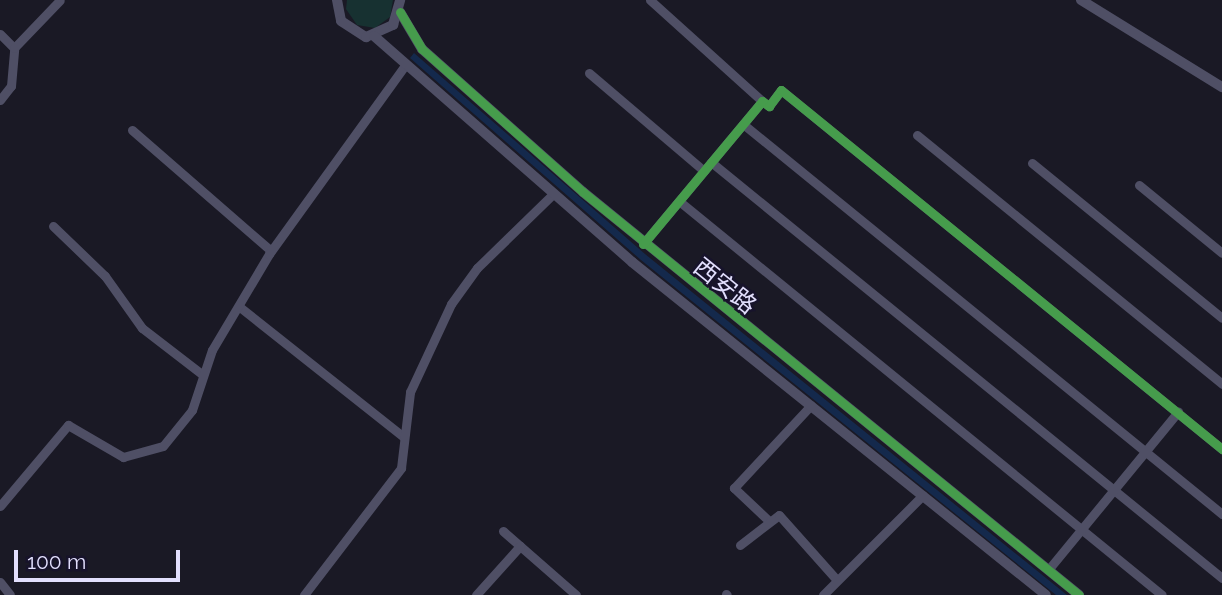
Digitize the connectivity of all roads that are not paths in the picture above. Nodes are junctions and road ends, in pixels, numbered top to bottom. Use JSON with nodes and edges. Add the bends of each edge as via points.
{"nodes":[{"id":1,"x":60,"y":0,"type":"edge"},
{"id":2,"x":337,"y":0,"type":"edge"},
{"id":3,"x":650,"y":0,"type":"edge"},
{"id":4,"x":1081,"y":0,"type":"edge"},
{"id":5,"x":400,"y":6,"type":"edge"},
{"id":6,"x":0,"y":34,"type":"edge"},
{"id":7,"x":373,"y":36,"type":"junction"},
{"id":8,"x":14,"y":48,"type":"junction"},
{"id":9,"x":407,"y":64,"type":"junction"},
{"id":10,"x":589,"y":73,"type":"dead end"},
{"id":11,"x":1222,"y":87,"type":"edge"},
{"id":12,"x":0,"y":100,"type":"edge"},
{"id":13,"x":762,"y":100,"type":"junction"},
{"id":14,"x":743,"y":124,"type":"junction"},
{"id":15,"x":132,"y":130,"type":"dead end"},
{"id":16,"x":917,"y":135,"type":"dead end"},
{"id":17,"x":711,"y":162,"type":"junction"},
{"id":18,"x":1032,"y":163,"type":"dead end"},
{"id":19,"x":704,"y":171,"type":"junction"},
{"id":20,"x":1139,"y":185,"type":"dead end"},
{"id":21,"x":553,"y":194,"type":"junction"},
{"id":22,"x":679,"y":201,"type":"junction"},
{"id":23,"x":53,"y":226,"type":"dead end"},
{"id":24,"x":643,"y":244,"type":"junction"},
{"id":25,"x":271,"y":251,"type":"junction"},
{"id":26,"x":1222,"y":253,"type":"edge"},
{"id":27,"x":241,"y":307,"type":"junction"},
{"id":28,"x":1222,"y":318,"type":"edge"},
{"id":29,"x":203,"y":375,"type":"junction"},
{"id":30,"x":1222,"y":384,"type":"edge"},
{"id":31,"x":811,"y":405,"type":"junction"},
{"id":32,"x":1178,"y":412,"type":"junction"},
{"id":33,"x":404,"y":437,"type":"junction"},
{"id":34,"x":1222,"y":448,"type":"edge"},
{"id":35,"x":1145,"y":452,"type":"junction"},
{"id":36,"x":1114,"y":490,"type":"junction"},
{"id":37,"x":923,"y":495,"type":"junction"},
{"id":38,"x":0,"y":506,"type":"edge"},
{"id":39,"x":1222,"y":514,"type":"edge"},
{"id":40,"x":768,"y":520,"type":"junction"},
{"id":41,"x":1082,"y":529,"type":"junction"},
{"id":42,"x":503,"y":531,"type":"dead end"},
{"id":43,"x":740,"y":545,"type":"dead end"},
{"id":44,"x":520,"y":546,"type":"junction"},
{"id":45,"x":1048,"y":570,"type":"junction"},
{"id":46,"x":1222,"y":578,"type":"edge"},
{"id":47,"x":837,"y":580,"type":"junction"},
{"id":48,"x":0,"y":582,"type":"edge"},
{"id":49,"x":10,"y":595,"type":"edge"},
{"id":50,"x":304,"y":595,"type":"edge"},
{"id":51,"x":476,"y":595,"type":"edge"},
{"id":52,"x":576,"y":595,"type":"edge"},
{"id":53,"x":823,"y":595,"type":"edge"},
{"id":54,"x":1046,"y":595,"type":"edge"},
{"id":55,"x":1079,"y":595,"type":"edge"},
{"id":56,"x":1162,"y":595,"type":"edge"}],
"edges":[{"from":1,"to":8,"type":"street"},
{"from":2,"to":7,"type":"street","name":"西安路","via":[[346,27]]},
{"from":3,"to":13,"type":"street"},
{"from":4,"to":11,"type":"street"},
{"from":5,"to":7,"type":"street","via":[[387,31]]},
{"from":5,"to":24,"type":"street","name":"西安路","via":[[422,49]]},
{"from":6,"to":8,"type":"street"},
{"from":7,"to":9,"type":"street","name":"西安路"},
{"from":8,"to":12,"type":"street","via":[[13,80]]},
{"from":9,"to":21,"type":"street","name":"西安路"},
{"from":9,"to":25,"type":"street"},
{"from":10,"to":19,"type":"street"},
{"from":13,"to":14,"type":"street"},
{"from":13,"to":32,"type":"street","via":[[769,106],[781,90]]},
{"from":14,"to":17,"type":"street"},
{"from":14,"to":35,"type":"street"},
{"from":15,"to":25,"type":"street"},
{"from":16,"to":30,"type":"street"},
{"from":17,"to":19,"type":"street"},
{"from":17,"to":36,"type":"street"},
{"from":18,"to":28,"type":"street"},
{"from":19,"to":22,"type":"street"},
{"from":20,"to":26,"type":"street"},
{"from":21,"to":31,"type":"street","name":"西安路"},
{"from":21,"to":33,"type":"street","via":[[477,268],[441,320],[410,392]]},
{"from":22,"to":24,"type":"street"},
{"from":22,"to":41,"type":"street"},
{"from":23,"to":29,"type":"street","via":[[105,276],[142,328]]},
{"from":24,"to":45,"type":"street","name":"西安路"},
{"from":25,"to":27,"type":"street"},
{"from":27,"to":29,"type":"street"},
{"from":27,"to":33,"type":"street"},
{"from":29,"to":38,"type":"street","via":[[190,413],[155,452],[116,455],[68,425]]},
{"from":31,"to":37,"type":"street","name":"西安路"},
{"from":31,"to":40,"type":"street","via":[[734,488]]},
{"from":32,"to":34,"type":"street"},
{"from":32,"to":35,"type":"street"},
{"from":33,"to":50,"type":"street","via":[[401,468]]},
{"from":35,"to":36,"type":"street"},
{"from":35,"to":39,"type":"street"},
{"from":36,"to":41,"type":"street"},
{"from":36,"to":46,"type":"street"},
{"from":37,"to":47,"type":"street"},
{"from":37,"to":54,"type":"street","name":"西安路"},
{"from":40,"to":43,"type":"street"},
{"from":40,"to":47,"type":"street","via":[[785,517]]},
{"from":41,"to":45,"type":"street"},
{"from":41,"to":56,"type":"street"},
{"from":42,"to":44,"type":"street"},
{"from":44,"to":51,"type":"street"},
{"from":44,"to":52,"type":"street"},
{"from":45,"to":55,"type":"street","name":"西安路"},
{"from":47,"to":53,"type":"street"},
{"from":48,"to":49,"type":"street"}]}
